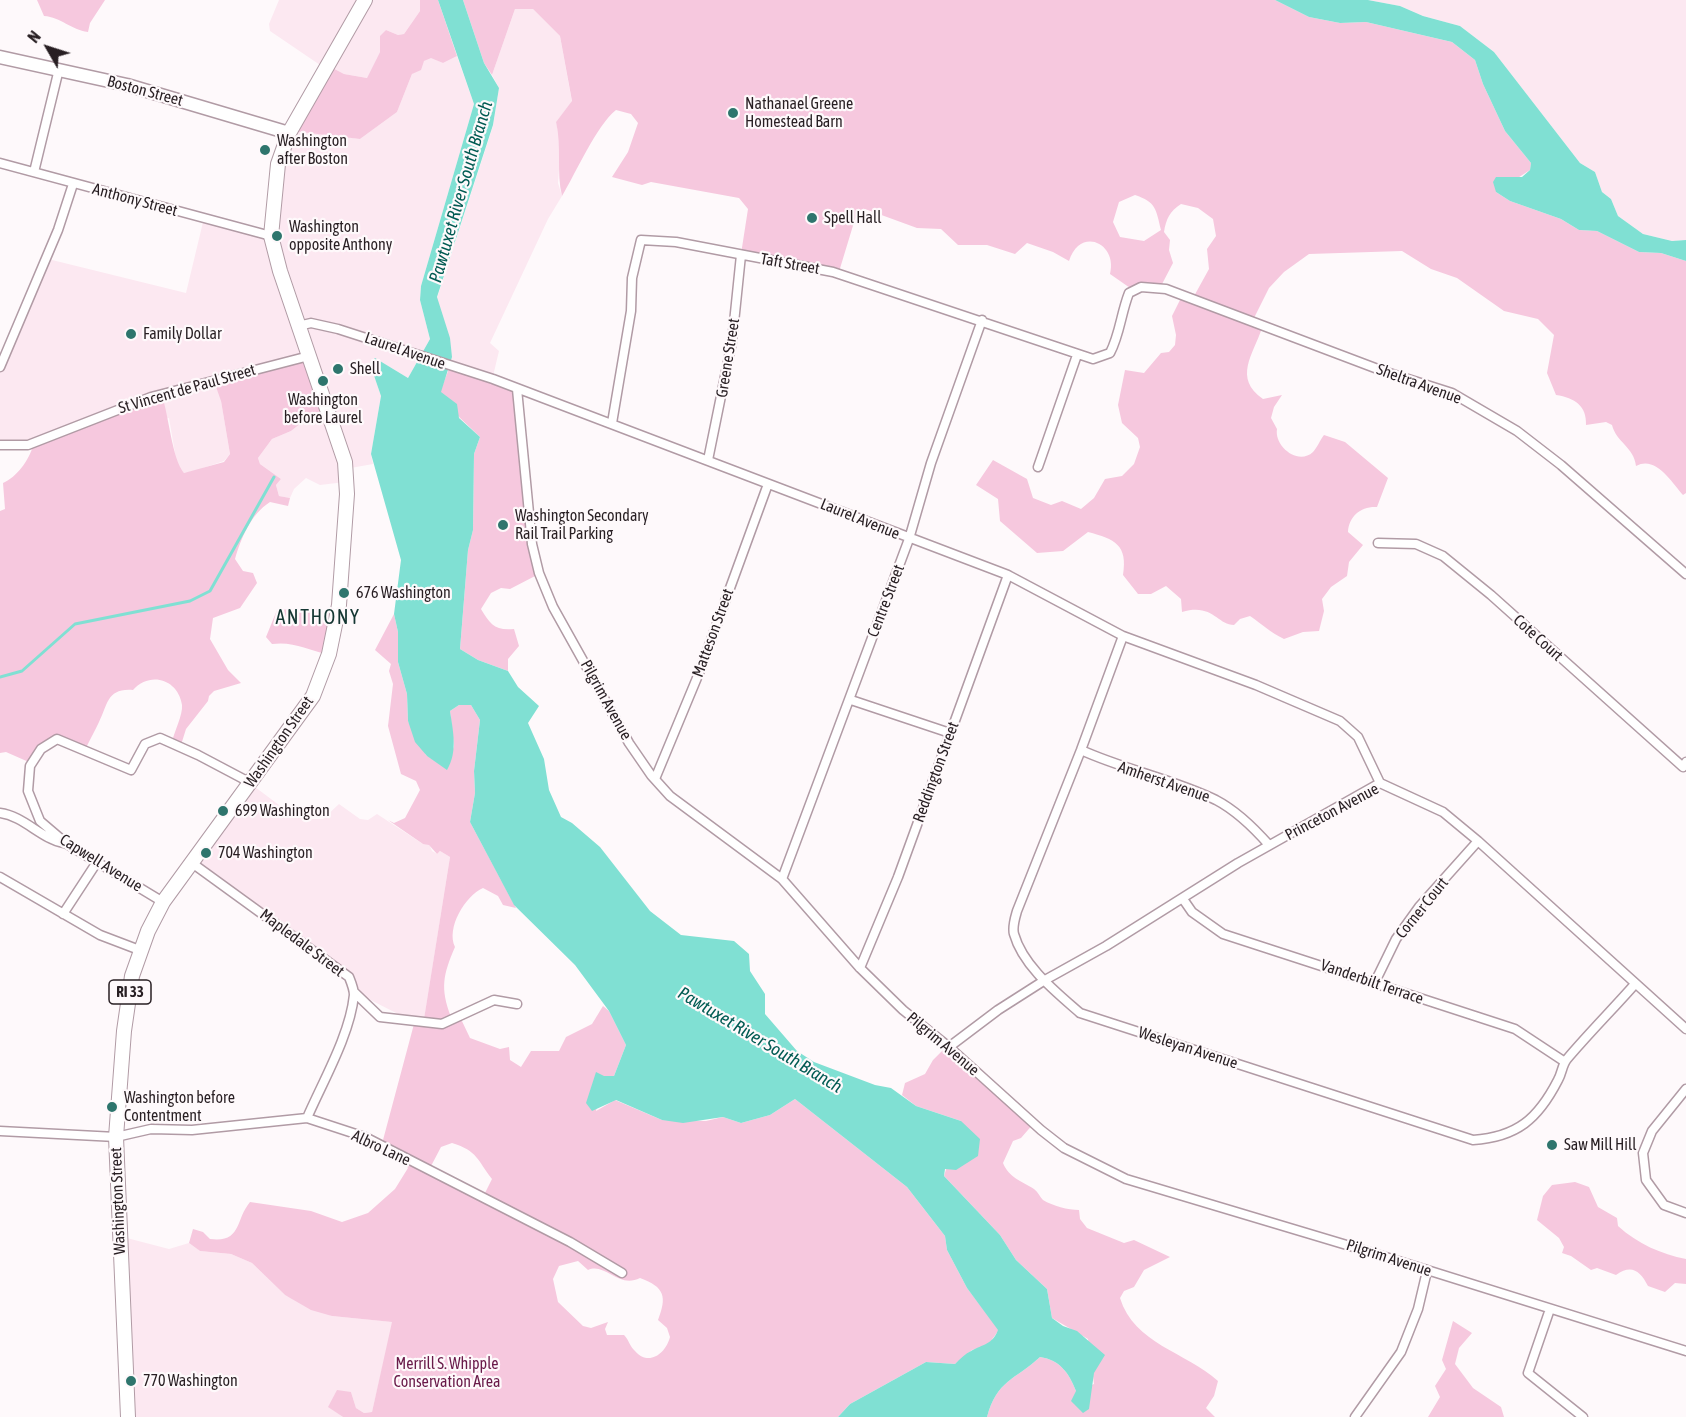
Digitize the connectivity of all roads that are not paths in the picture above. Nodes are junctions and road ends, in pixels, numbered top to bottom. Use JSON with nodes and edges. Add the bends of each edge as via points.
{"nodes":[{"id":1,"x":365,"y":0,"type":"edge"},
{"id":2,"x":0,"y":57,"type":"edge"},
{"id":3,"x":59,"y":69,"type":"junction"},
{"id":4,"x":289,"y":133,"type":"junction"},
{"id":5,"x":0,"y":163,"type":"edge"},
{"id":6,"x":34,"y":172,"type":"junction"},
{"id":7,"x":73,"y":184,"type":"junction"},
{"id":8,"x":271,"y":236,"type":"junction"},
{"id":9,"x":741,"y":255,"type":"junction"},
{"id":10,"x":1141,"y":286,"type":"joint"},
{"id":11,"x":982,"y":320,"type":"junction"},
{"id":12,"x":298,"y":326,"type":"junction"},
{"id":13,"x":1077,"y":355,"type":"junction"},
{"id":14,"x":309,"y":356,"type":"junction"},
{"id":15,"x":0,"y":367,"type":"edge"},
{"id":16,"x":517,"y":389,"type":"junction"},
{"id":17,"x":612,"y":423,"type":"junction"},
{"id":18,"x":0,"y":445,"type":"edge"},
{"id":19,"x":708,"y":460,"type":"junction"},
{"id":20,"x":1038,"y":467,"type":"dead end"},
{"id":21,"x":768,"y":484,"type":"junction"},
{"id":22,"x":909,"y":538,"type":"junction"},
{"id":23,"x":1378,"y":543,"type":"dead end"},
{"id":24,"x":1686,"y":574,"type":"edge"},
{"id":25,"x":1008,"y":575,"type":"junction"},
{"id":26,"x":1123,"y":636,"type":"junction"},
{"id":27,"x":851,"y":700,"type":"junction"},
{"id":28,"x":950,"y":733,"type":"junction"},
{"id":29,"x":1081,"y":750,"type":"junction"},
{"id":30,"x":1684,"y":764,"type":"edge"},
{"id":31,"x":655,"y":780,"type":"junction"},
{"id":32,"x":251,"y":783,"type":"junction"},
{"id":33,"x":1380,"y":783,"type":"junction"},
{"id":34,"x":0,"y":813,"type":"edge"},
{"id":35,"x":1478,"y":841,"type":"junction"},
{"id":36,"x":67,"y":844,"type":"junction"},
{"id":37,"x":1269,"y":845,"type":"junction"},
{"id":38,"x":97,"y":862,"type":"junction"},
{"id":39,"x":192,"y":863,"type":"junction"},
{"id":40,"x":0,"y":878,"type":"edge"},
{"id":41,"x":782,"y":879,"type":"junction"},
{"id":42,"x":1183,"y":899,"type":"junction"},
{"id":43,"x":164,"y":902,"type":"junction"},
{"id":44,"x":63,"y":914,"type":"junction"},
{"id":45,"x":142,"y":951,"type":"junction"},
{"id":46,"x":860,"y":968,"type":"junction"},
{"id":47,"x":1045,"y":980,"type":"junction"},
{"id":48,"x":1375,"y":982,"type":"junction"},
{"id":49,"x":1635,"y":984,"type":"junction"},
{"id":50,"x":354,"y":992,"type":"junction"},
{"id":51,"x":518,"y":1004,"type":"dead end"},
{"id":52,"x":1686,"y":1029,"type":"edge"},
{"id":53,"x":949,"y":1047,"type":"junction"},
{"id":54,"x":1565,"y":1062,"type":"junction"},
{"id":55,"x":1686,"y":1089,"type":"edge"},
{"id":56,"x":307,"y":1118,"type":"junction"},
{"id":57,"x":0,"y":1131,"type":"edge"},
{"id":58,"x":116,"y":1137,"type":"junction"},
{"id":59,"x":1686,"y":1213,"type":"edge"},
{"id":60,"x":1426,"y":1271,"type":"junction"},
{"id":61,"x":622,"y":1274,"type":"dead end"},
{"id":62,"x":1550,"y":1309,"type":"junction"},
{"id":63,"x":1686,"y":1351,"type":"edge"},
{"id":64,"x":128,"y":1417,"type":"edge"},
{"id":65,"x":1355,"y":1417,"type":"edge"},
{"id":66,"x":1583,"y":1417,"type":"edge"}],
"edges":[{"from":1,"to":4,"type":"main road","name":"Washington Street","number":"RI 33"},
{"from":2,"to":3,"type":"street","name":"Boston Street"},
{"from":3,"to":4,"type":"street","name":"Boston Street"},
{"from":3,"to":6,"type":"street"},
{"from":4,"to":8,"type":"main road","name":"Washington Street","number":"RI 33","via":[[278,164]]},
{"from":5,"to":6,"type":"street","name":"Anthony Street"},
{"from":6,"to":7,"type":"street","name":"Anthony Street"},
{"from":7,"to":8,"type":"street","name":"Anthony Street"},
{"from":7,"to":15,"type":"street","via":[[58,230]]},
{"from":8,"to":12,"type":"main road","name":"Washington Street","number":"RI 33"},
{"from":9,"to":11,"type":"street","name":"Taft Street","via":[[833,272]]},
{"from":9,"to":17,"type":"street","name":"Taft Street","via":[[676,242],[641,240]]},
{"from":9,"to":19,"type":"street","name":"Greene Street","via":[[732,342]]},
{"from":10,"to":13,"type":"street","name":"Taft Street","via":[[1129,293],[1119,337],[1110,353],[1093,359]]},
{"from":10,"to":24,"type":"street","name":"Sheltra Avenue","via":[[1166,289],[1452,393],[1526,438]]},
{"from":11,"to":13,"type":"street","name":"Taft Street"},
{"from":11,"to":22,"type":"street","name":"Centre Street"},
{"from":12,"to":14,"type":"main road","name":"Washington Street","number":"RI 33"},
{"from":12,"to":16,"type":"street","name":"Laurel Avenue","via":[[311,323],[338,329]]},
{"from":13,"to":20,"type":"street"},
{"from":14,"to":18,"type":"street","name":"St Vincent de Paul Street","via":[[151,397],[28,445]]},
{"from":14,"to":32,"type":"main road","name":"Washington Street","number":"RI 33","via":[[345,462],[347,494],[339,605],[329,654],[313,696]]},
{"from":16,"to":17,"type":"street","name":"Laurel Avenue"},
{"from":16,"to":31,"type":"street","name":"Pilgrim Avenue","via":[[532,544],[539,573],[553,607],[629,743]]},
{"from":17,"to":19,"type":"street","name":"Laurel Avenue"},
{"from":19,"to":21,"type":"street","name":"Laurel Avenue"},
{"from":21,"to":22,"type":"street","name":"Laurel Avenue"},
{"from":21,"to":31,"type":"street","name":"Matteson Street"},
{"from":22,"to":25,"type":"street","name":"Laurel Avenue"},
{"from":22,"to":27,"type":"street","name":"Centre Street"},
{"from":23,"to":30,"type":"street","name":"Cote Court","via":[[1416,544],[1443,556]]},
{"from":25,"to":26,"type":"street","name":"Laurel Avenue"},
{"from":25,"to":28,"type":"street","name":"Reddington Street"},
{"from":26,"to":29,"type":"street","name":"Wesleyan Avenue"},
{"from":26,"to":33,"type":"street","name":"Laurel Avenue","via":[[1340,721],[1358,737]]},
{"from":27,"to":28,"type":"street"},
{"from":27,"to":41,"type":"street","name":"Centre Street"},
{"from":28,"to":46,"type":"street","name":"Reddington Street"},
{"from":29,"to":37,"type":"street","name":"Amherst Avenue","via":[[1217,801],[1249,823]]},
{"from":29,"to":47,"type":"street","name":"Wesleyan Avenue","via":[[1017,910],[1013,932],[1023,956]]},
{"from":31,"to":41,"type":"street","name":"Pilgrim Avenue","via":[[670,796]]},
{"from":32,"to":36,"type":"street","name":"Capwell Avenue","via":[[160,738],[145,744],[131,770],[57,739],[41,749],[30,766],[28,791],[40,821]]},
{"from":32,"to":39,"type":"main road","name":"Washington Street","number":"RI 33"},
{"from":33,"to":35,"type":"street","name":"Princeton Avenue","via":[[1443,812]]},
{"from":33,"to":37,"type":"street","name":"Princeton Avenue"},
{"from":34,"to":36,"type":"street"},
{"from":35,"to":48,"type":"street","name":"Corner Court","via":[[1413,915]]},
{"from":35,"to":49,"type":"street","name":"Princeton Avenue"},
{"from":36,"to":38,"type":"street","name":"Capwell Avenue"},
{"from":37,"to":42,"type":"street","name":"Princeton Avenue"},
{"from":38,"to":43,"type":"street","name":"Capwell Avenue"},
{"from":38,"to":44,"type":"street"},
{"from":39,"to":43,"type":"main road","name":"Washington Street","number":"RI 33"},
{"from":39,"to":50,"type":"street","name":"Mapledale Street","via":[[349,977]]},
{"from":40,"to":44,"type":"street"},
{"from":41,"to":46,"type":"street","name":"Pilgrim Avenue"},
{"from":42,"to":47,"type":"street","name":"Princeton Avenue"},
{"from":42,"to":48,"type":"street","name":"Vanderbilt Terrace","via":[[1192,912],[1223,934]]},
{"from":43,"to":45,"type":"main road","name":"Washington Street","number":"RI 33"},
{"from":44,"to":45,"type":"street","via":[[100,935]]},
{"from":45,"to":58,"type":"main road","name":"Washington Street","number":"RI 33","via":[[132,976],[124,1031]]},
{"from":46,"to":53,"type":"street","name":"Pilgrim Avenue"},
{"from":47,"to":53,"type":"street","name":"Princeton Avenue"},
{"from":47,"to":54,"type":"street","name":"Wesleyan Avenue","via":[[1080,1013],[1473,1140],[1499,1138],[1525,1125],[1543,1105]]},
{"from":48,"to":54,"type":"street","name":"Vanderbilt Terrace","via":[[1515,1029]]},
{"from":49,"to":52,"type":"street","name":"Princeton Avenue"},
{"from":49,"to":54,"type":"street","name":"Wesleyan Avenue"},
{"from":50,"to":51,"type":"street","via":[[380,1017],[442,1024],[494,1000]]},
{"from":50,"to":56,"type":"street","name":"Mapledale Street","via":[[336,1056]]},
{"from":53,"to":60,"type":"street","name":"Pilgrim Avenue","via":[[1041,1130],[1088,1162],[1126,1179]]},
{"from":55,"to":59,"type":"street","via":[[1652,1131],[1643,1153],[1646,1180],[1664,1205]]},
{"from":56,"to":58,"type":"street","name":"Albro Lane","via":[[192,1130],[151,1129]]},
{"from":56,"to":61,"type":"street","name":"Albro Lane","via":[[365,1137],[570,1242]]},
{"from":57,"to":58,"type":"street","name":"Albro Lane"},
{"from":58,"to":64,"type":"main road","name":"Washington Street","number":"RI 33"},
{"from":60,"to":62,"type":"street","name":"Pilgrim Avenue"},
{"from":60,"to":65,"type":"street","via":[[1418,1309],[1401,1352]]},
{"from":62,"to":63,"type":"street","name":"Pilgrim Avenue"},
{"from":62,"to":66,"type":"street","via":[[1528,1373]]}]}
